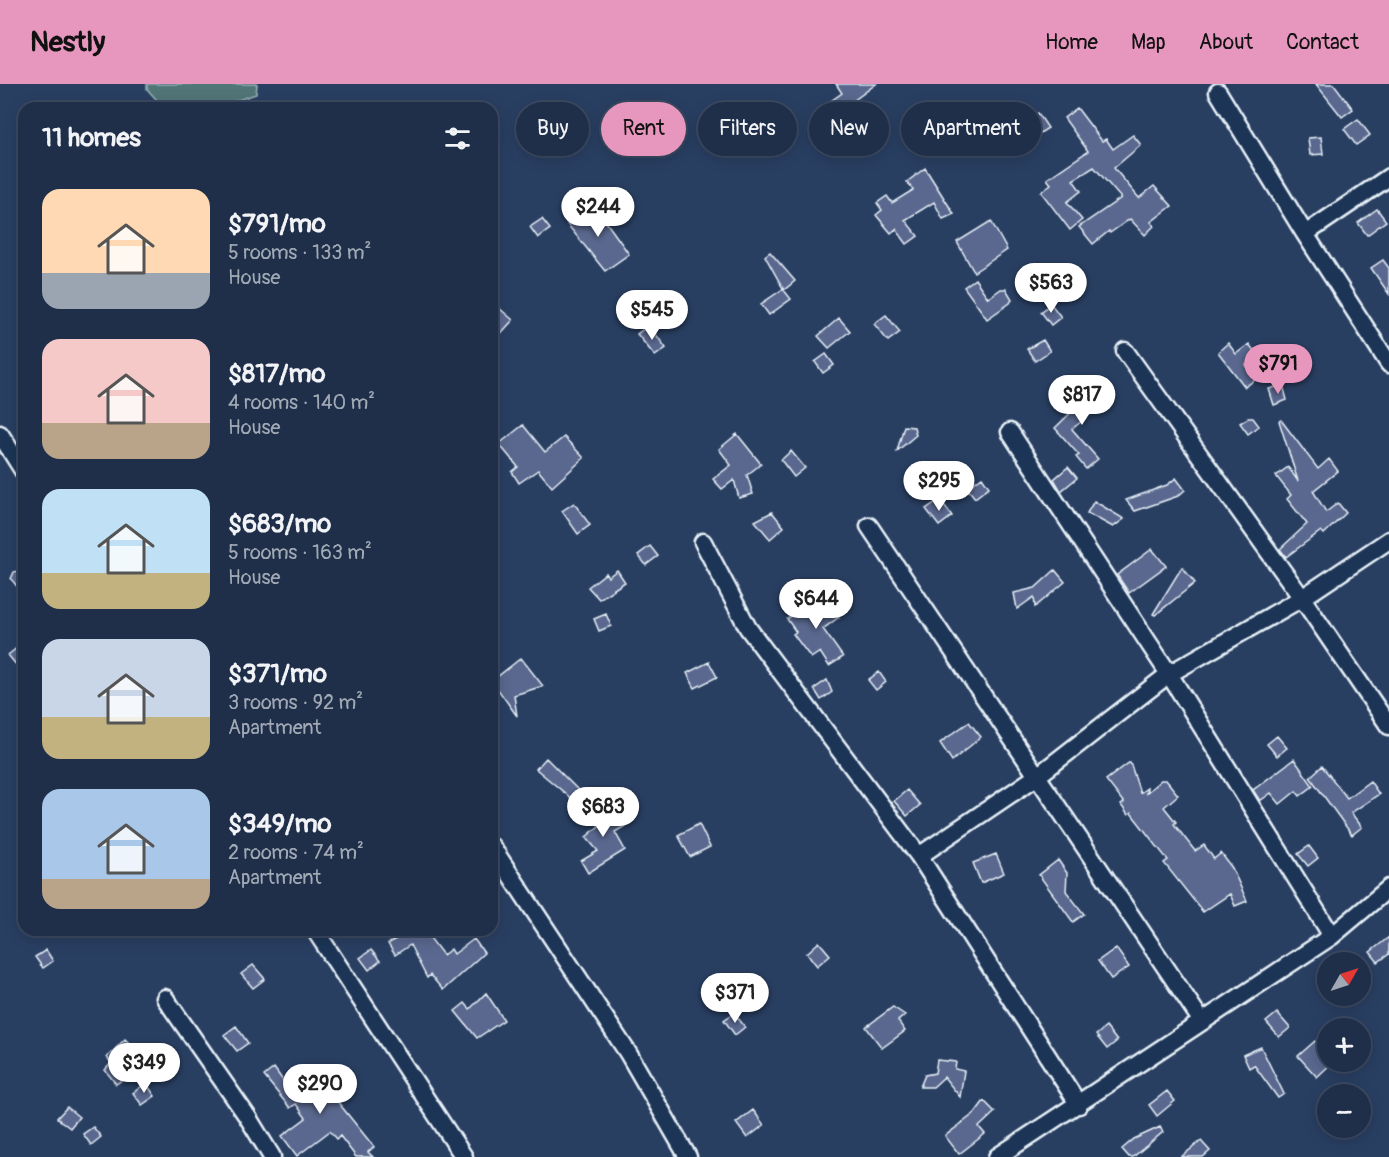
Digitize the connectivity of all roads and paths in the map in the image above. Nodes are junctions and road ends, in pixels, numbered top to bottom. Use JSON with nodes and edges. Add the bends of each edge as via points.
{"nodes":[{"id":1,"x":1218,"y":92,"type":"dead end"},
{"id":2,"x":1389,"y":177,"type":"edge"},
{"id":3,"x":1305,"y":234,"type":"junction"},
{"id":4,"x":1125,"y":351,"type":"dead end"},
{"id":5,"x":1389,"y":364,"type":"edge"},
{"id":6,"x":1010,"y":432,"type":"dead end"},
{"id":7,"x":0,"y":434,"type":"edge"},
{"id":8,"x":18,"y":462,"type":"edge"},
{"id":9,"x":869,"y":526,"type":"dead end"},
{"id":10,"x":1389,"y":540,"type":"edge"},
{"id":11,"x":703,"y":542,"type":"dead end"},
{"id":12,"x":1302,"y":598,"type":"junction"},
{"id":13,"x":1168,"y":674,"type":"junction"},
{"id":14,"x":1389,"y":726,"type":"edge"},
{"id":15,"x":1036,"y":777,"type":"junction"},
{"id":16,"x":498,"y":856,"type":"edge"},
{"id":17,"x":920,"y":856,"type":"junction"},
{"id":18,"x":1389,"y":888,"type":"edge"},
{"id":19,"x":319,"y":936,"type":"edge"},
{"id":20,"x":1332,"y":936,"type":"junction"},
{"id":21,"x":165,"y":998,"type":"dead end"},
{"id":22,"x":1201,"y":1020,"type":"junction"},
{"id":23,"x":1079,"y":1105,"type":"junction"},
{"id":24,"x":272,"y":1157,"type":"edge"},
{"id":25,"x":464,"y":1157,"type":"edge"},
{"id":26,"x":688,"y":1157,"type":"edge"},
{"id":27,"x":997,"y":1157,"type":"edge"}],
"edges":[{"from":1,"to":3,"type":"street"},
{"from":2,"to":3,"type":"street"},
{"from":3,"to":5,"type":"street"},
{"from":4,"to":12,"type":"street"},
{"from":6,"to":13,"type":"street"},
{"from":7,"to":8,"type":"street"},
{"from":9,"to":15,"type":"street"},
{"from":10,"to":12,"type":"street"},
{"from":11,"to":17,"type":"street","via":[[748,628]]},
{"from":12,"to":13,"type":"street"},
{"from":12,"to":14,"type":"street"},
{"from":13,"to":15,"type":"street"},
{"from":13,"to":20,"type":"street"},
{"from":15,"to":17,"type":"street"},
{"from":15,"to":22,"type":"street"},
{"from":16,"to":26,"type":"street","via":[[628,1053]]},
{"from":17,"to":23,"type":"street"},
{"from":18,"to":20,"type":"street"},
{"from":19,"to":25,"type":"street"},
{"from":20,"to":22,"type":"street"},
{"from":21,"to":24,"type":"street"},
{"from":22,"to":23,"type":"street"},
{"from":23,"to":27,"type":"street"}]}
